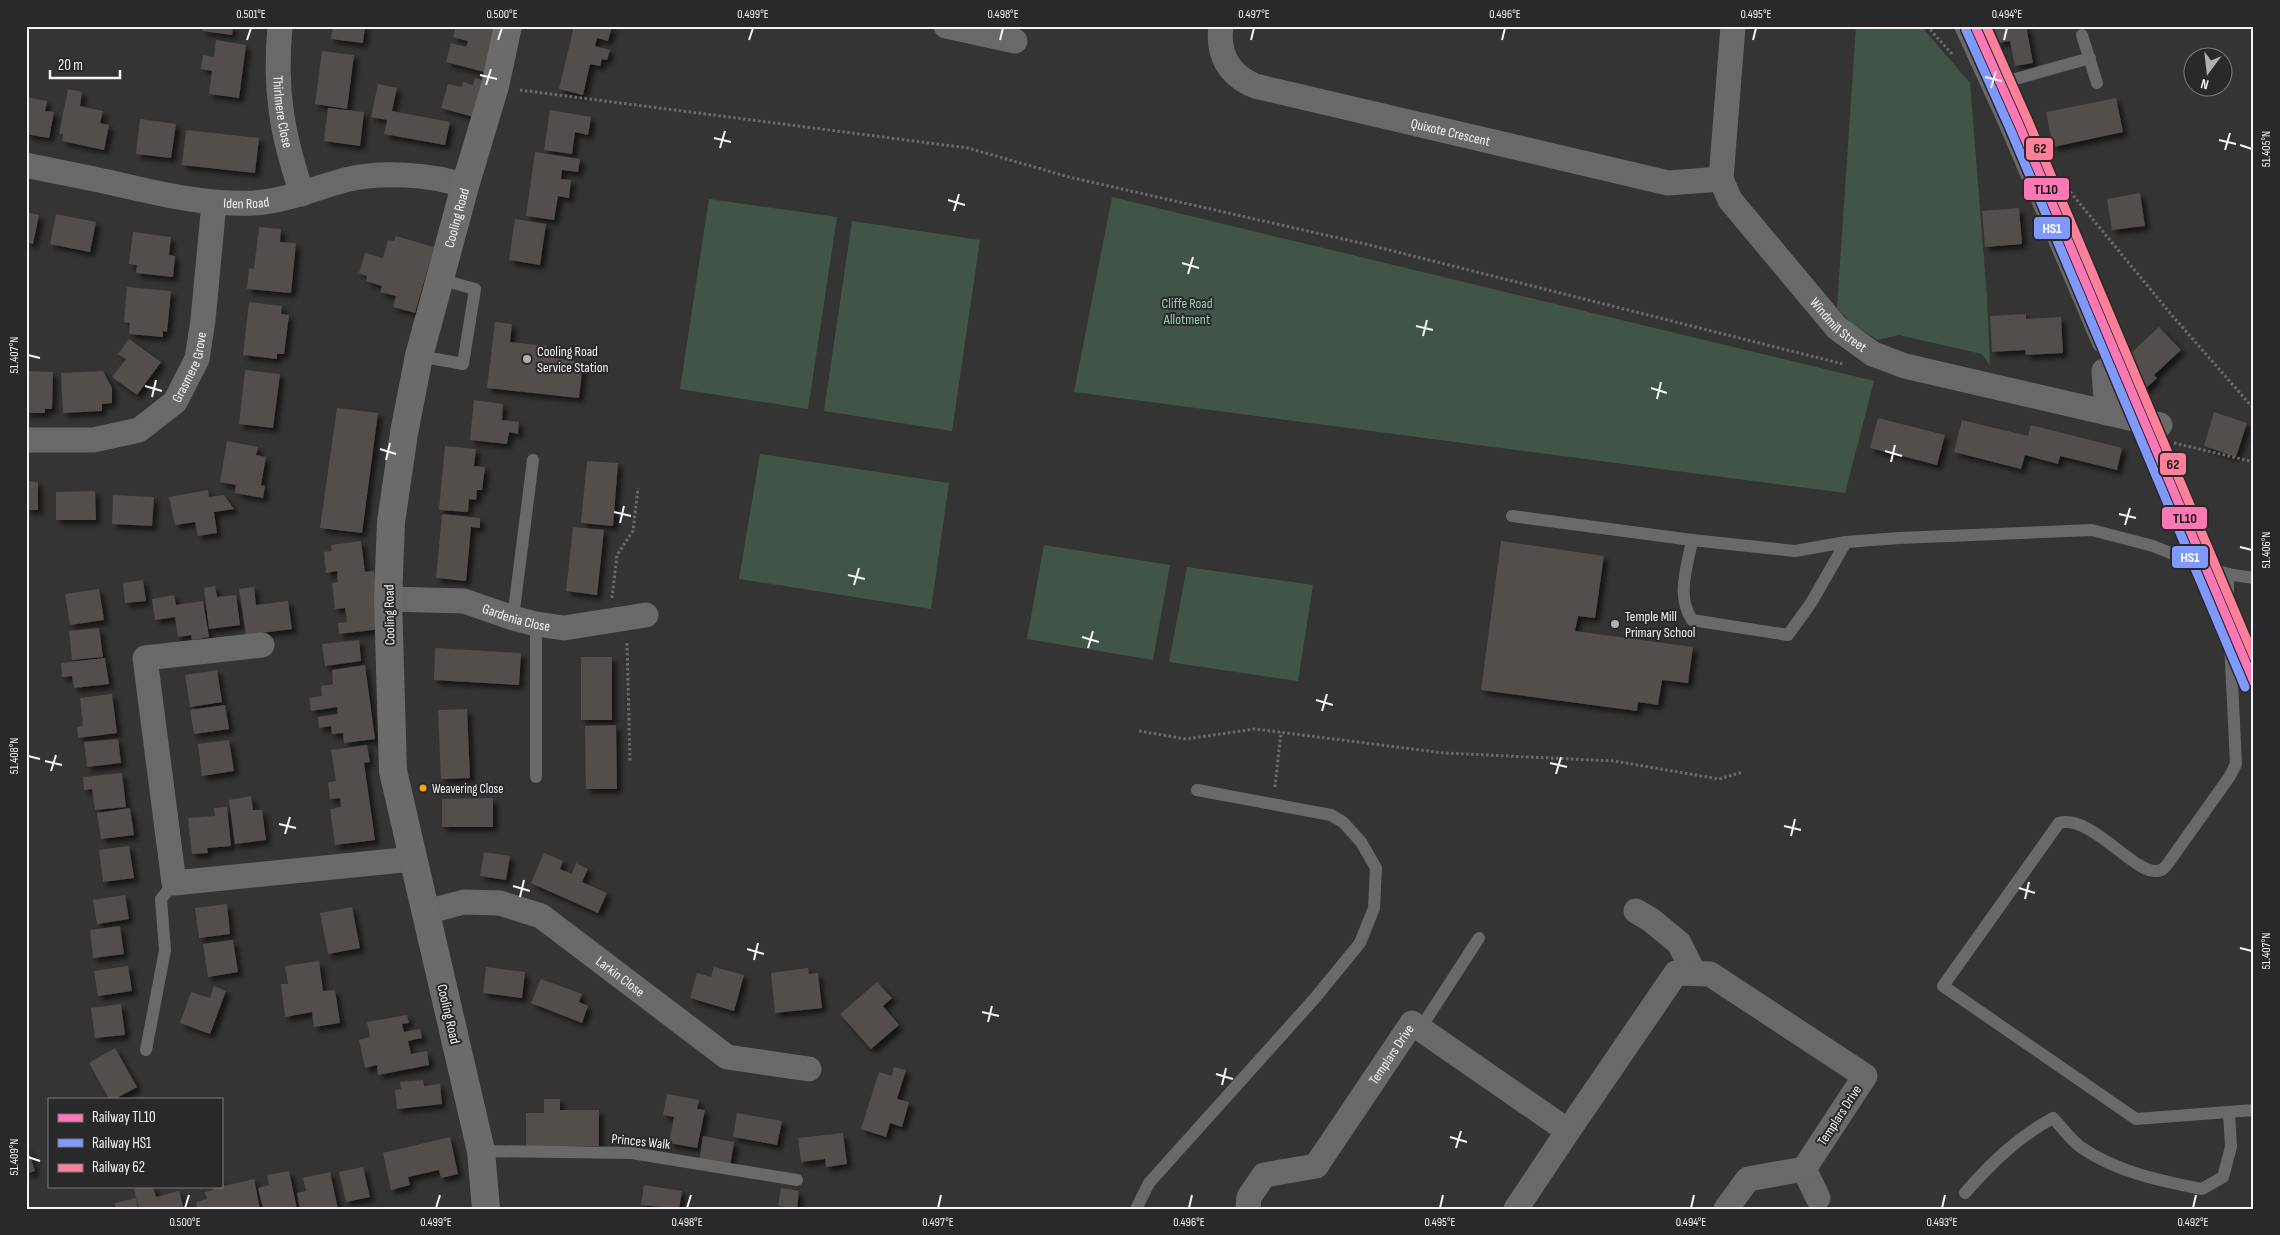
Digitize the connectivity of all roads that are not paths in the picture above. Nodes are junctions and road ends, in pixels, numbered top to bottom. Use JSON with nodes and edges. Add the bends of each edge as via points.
{"nodes":[{"id":1,"x":280,"y":26,"type":"edge"},
{"id":2,"x":508,"y":26,"type":"edge"},
{"id":3,"x":946,"y":26,"type":"edge"},
{"id":4,"x":1221,"y":26,"type":"edge"},
{"id":5,"x":1733,"y":26,"type":"edge"},
{"id":6,"x":1968,"y":26,"type":"edge"},
{"id":7,"x":2082,"y":35,"type":"dead end"},
{"id":8,"x":1015,"y":41,"type":"dead end"},
{"id":9,"x":2090,"y":58,"type":"junction"},
{"id":10,"x":2097,"y":83,"type":"dead end"},
{"id":11,"x":1994,"y":85,"type":"junction"},
{"id":12,"x":26,"y":165,"type":"edge"},
{"id":13,"x":1721,"y":179,"type":"junction"},
{"id":14,"x":465,"y":186,"type":"junction"},
{"id":15,"x":302,"y":194,"type":"junction"},
{"id":16,"x":214,"y":203,"type":"junction"},
{"id":17,"x":439,"y":278,"type":"junction"},
{"id":18,"x":2104,"y":341,"type":"dead end"},
{"id":19,"x":419,"y":356,"type":"junction"},
{"id":20,"x":2104,"y":371,"type":"dead end"},
{"id":21,"x":2107,"y":413,"type":"junction"},
{"id":22,"x":2160,"y":425,"type":"road end"},
{"id":23,"x":26,"y":440,"type":"edge"},
{"id":24,"x":533,"y":460,"type":"dead end"},
{"id":25,"x":1512,"y":516,"type":"dead end"},
{"id":26,"x":1692,"y":540,"type":"junction"},
{"id":27,"x":1846,"y":542,"type":"junction"},
{"id":28,"x":2228,"y":574,"type":"junction"},
{"id":29,"x":2254,"y":578,"type":"edge"},
{"id":30,"x":388,"y":599,"type":"junction"},
{"id":31,"x":627,"y":618,"type":"road end"},
{"id":32,"x":524,"y":621,"type":"junction"},
{"id":33,"x":262,"y":645,"type":"dead end"},
{"id":34,"x":536,"y":777,"type":"dead end"},
{"id":35,"x":1197,"y":790,"type":"dead end"},
{"id":36,"x":413,"y":859,"type":"junction"},
{"id":37,"x":174,"y":883,"type":"junction"},
{"id":38,"x":1636,"y":911,"type":"dead end"},
{"id":39,"x":426,"y":912,"type":"junction"},
{"id":40,"x":1478,"y":938,"type":"dead end"},
{"id":41,"x":1694,"y":973,"type":"junction"},
{"id":42,"x":1420,"y":1029,"type":"junction"},
{"id":43,"x":146,"y":1050,"type":"dead end"},
{"id":44,"x":809,"y":1070,"type":"dead end"},
{"id":45,"x":2254,"y":1110,"type":"edge"},
{"id":46,"x":2229,"y":1112,"type":"junction"},
{"id":47,"x":1568,"y":1131,"type":"junction"},
{"id":48,"x":481,"y":1151,"type":"junction"},
{"id":49,"x":1804,"y":1169,"type":"junction"},
{"id":50,"x":797,"y":1180,"type":"dead end"},
{"id":51,"x":1965,"y":1193,"type":"dead end"},
{"id":52,"x":1818,"y":1198,"type":"dead end"},
{"id":53,"x":486,"y":1209,"type":"edge"},
{"id":54,"x":1136,"y":1209,"type":"edge"},
{"id":55,"x":1248,"y":1209,"type":"edge"},
{"id":56,"x":1516,"y":1209,"type":"edge"},
{"id":57,"x":1726,"y":1209,"type":"edge"}],
"edges":[{"from":1,"to":15,"type":"street","name":"Thirlmere Close","via":[[278,102],[288,151]]},
{"from":2,"to":14,"type":"main road","name":"Cooling Road","via":[[495,86]]},
{"from":3,"to":8,"type":"street"},
{"from":4,"to":13,"type":"street","name":"Quixote Crescent","via":[[1220,44],[1228,66],[1235,75],[1255,86],[1668,183]]},
{"from":5,"to":13,"type":"street","name":"Windmill Street"},
{"from":6,"to":11,"type":"street"},
{"from":7,"to":9,"type":"lane"},
{"from":9,"to":10,"type":"lane"},
{"from":9,"to":11,"type":"lane"},
{"from":11,"to":18,"type":"street"},
{"from":12,"to":16,"type":"street","name":"Iden Road","via":[[166,196]]},
{"from":13,"to":21,"type":"street","name":"Windmill Street","via":[[1730,200],[1837,328],[1873,354],[1906,366]]},
{"from":14,"to":15,"type":"street","name":"Iden Road","via":[[427,178],[381,174],[346,180]]},
{"from":14,"to":17,"type":"main road","name":"Cooling Road"},
{"from":15,"to":16,"type":"street","name":"Iden Road","via":[[256,202]]},
{"from":16,"to":23,"type":"street","name":"Grasmere Grove","via":[[197,359],[175,402],[138,430],[93,440]]},
{"from":17,"to":19,"type":"main road","name":"Cooling Road"},
{"from":17,"to":19,"type":"lane","via":[[475,289],[463,364]]},
{"from":19,"to":30,"type":"main road","name":"Cooling Road","via":[[391,522]]},
{"from":20,"to":21,"type":"street"},
{"from":21,"to":22,"type":"street","name":"Windmill Street"},
{"from":24,"to":32,"type":"lane"},
{"from":25,"to":26,"type":"lane"},
{"from":26,"to":27,"type":"lane","via":[[1795,552]]},
{"from":26,"to":27,"type":"lane","via":[[1682,597],[1692,620],[1788,635],[1811,603]]},
{"from":27,"to":28,"type":"lane","via":[[2092,530],[2153,546]]},
{"from":28,"to":29,"type":"lane"},
{"from":28,"to":46,"type":"lane","via":[[2236,764],[2230,776],[2169,862],[2156,872],[2087,828],[2067,821],[2060,824],[1943,986],[2136,1119]]},
{"from":30,"to":32,"type":"street","name":"Gardenia Close","via":[[464,601]]},
{"from":30,"to":36,"type":"main road","name":"Cooling Road","via":[[393,771]]},
{"from":31,"to":32,"type":"street","name":"Gardenia Close","via":[[564,628]]},
{"from":32,"to":34,"type":"lane"},
{"from":33,"to":37,"type":"street","via":[[145,658]]},
{"from":35,"to":54,"type":"lane","via":[[1331,815],[1343,822],[1376,868],[1374,908],[1360,943],[1315,998],[1149,1183]]},
{"from":36,"to":37,"type":"street"},
{"from":36,"to":39,"type":"main road","name":"Cooling Road"},
{"from":37,"to":43,"type":"lane","via":[[162,899],[164,950]]},
{"from":38,"to":41,"type":"street","via":[[1679,943]]},
{"from":39,"to":44,"type":"street","name":"Larkin Close","via":[[464,902],[500,904],[541,916],[727,1057]]},
{"from":39,"to":48,"type":"main road","name":"Cooling Road"},
{"from":40,"to":42,"type":"lane"},
{"from":41,"to":47,"type":"street","name":"Templars Drive","via":[[1676,973]]},
{"from":41,"to":49,"type":"street","name":"Templars Drive","via":[[1710,974],[1865,1076]]},
{"from":42,"to":47,"type":"street","name":"Templars Drive"},
{"from":42,"to":55,"type":"street","name":"Templars Drive","via":[[1412,1024],[1316,1166],[1264,1174],[1249,1197]]},
{"from":45,"to":46,"type":"lane"},
{"from":46,"to":51,"type":"lane","via":[[2231,1147],[2223,1177],[2202,1189],[2118,1167],[2081,1148],[2053,1118],[2028,1131]]},
{"from":47,"to":56,"type":"street","name":"Templars Drive"},
{"from":48,"to":50,"type":"lane","name":"Princes Walk","via":[[632,1153]]},
{"from":48,"to":53,"type":"main road","name":"Cooling Road"},
{"from":49,"to":52,"type":"street"},
{"from":49,"to":57,"type":"street","via":[[1748,1179]]}]}
